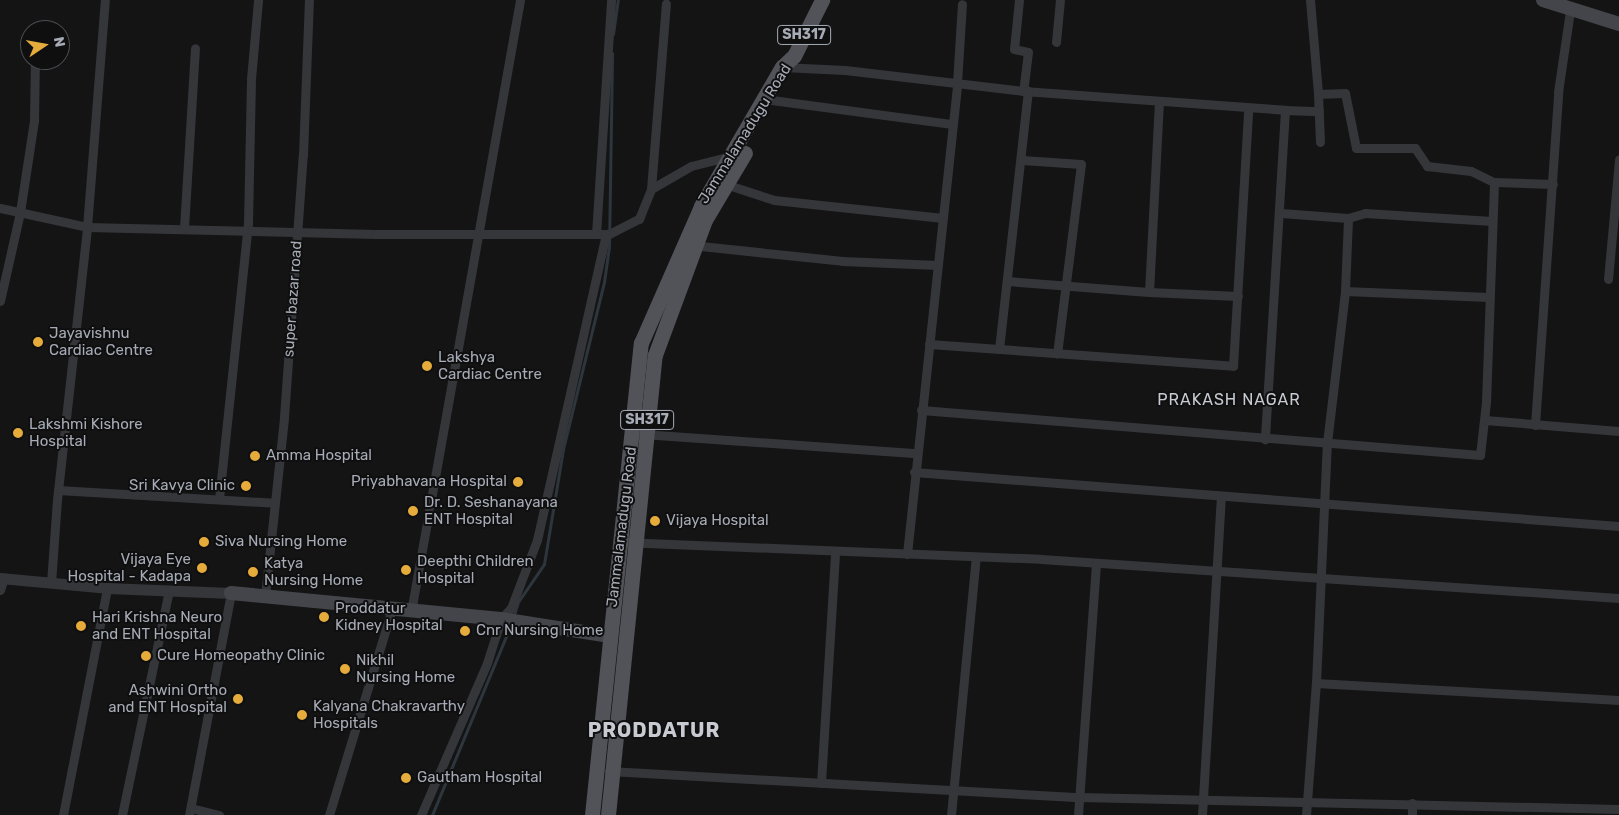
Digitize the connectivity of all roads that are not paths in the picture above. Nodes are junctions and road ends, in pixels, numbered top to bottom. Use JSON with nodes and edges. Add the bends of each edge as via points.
{"nodes":[{"id":1,"x":105,"y":0,"type":"edge"},
{"id":2,"x":258,"y":0,"type":"edge"},
{"id":3,"x":309,"y":0,"type":"edge"},
{"id":4,"x":520,"y":0,"type":"edge"},
{"id":5,"x":611,"y":0,"type":"edge"},
{"id":6,"x":813,"y":0,"type":"edge"},
{"id":7,"x":822,"y":0,"type":"edge"},
{"id":8,"x":1019,"y":0,"type":"edge"},
{"id":9,"x":1060,"y":0,"type":"edge"},
{"id":10,"x":1310,"y":0,"type":"edge"},
{"id":11,"x":1543,"y":0,"type":"edge"},
{"id":12,"x":666,"y":4,"type":"dead end"},
{"id":13,"x":962,"y":4,"type":"dead end"},
{"id":14,"x":1570,"y":11,"type":"junction"},
{"id":15,"x":1619,"y":24,"type":"edge"},
{"id":16,"x":1056,"y":42,"type":"dead end"},
{"id":17,"x":195,"y":48,"type":"dead end"},
{"id":18,"x":788,"y":64,"type":"junction"},
{"id":19,"x":35,"y":70,"type":"edge"},
{"id":20,"x":957,"y":83,"type":"junction"},
{"id":21,"x":1026,"y":91,"type":"junction"},
{"id":22,"x":1318,"y":94,"type":"junction"},
{"id":23,"x":768,"y":99,"type":"junction"},
{"id":24,"x":1159,"y":101,"type":"junction"},
{"id":25,"x":1248,"y":110,"type":"junction"},
{"id":26,"x":1285,"y":110,"type":"junction"},
{"id":27,"x":1319,"y":111,"type":"junction"},
{"id":28,"x":952,"y":124,"type":"junction"},
{"id":29,"x":1320,"y":142,"type":"dead end"},
{"id":30,"x":732,"y":156,"type":"junction"},
{"id":31,"x":1022,"y":160,"type":"junction"},
{"id":32,"x":1619,"y":160,"type":"edge"},
{"id":33,"x":1494,"y":182,"type":"junction"},
{"id":34,"x":721,"y":183,"type":"junction"},
{"id":35,"x":1553,"y":184,"type":"junction"},
{"id":36,"x":651,"y":189,"type":"junction"},
{"id":37,"x":0,"y":208,"type":"edge"},
{"id":38,"x":20,"y":212,"type":"junction"},
{"id":39,"x":1281,"y":213,"type":"junction"},
{"id":40,"x":943,"y":218,"type":"junction"},
{"id":41,"x":1348,"y":218,"type":"junction"},
{"id":42,"x":1492,"y":221,"type":"junction"},
{"id":43,"x":87,"y":227,"type":"junction"},
{"id":44,"x":184,"y":228,"type":"junction"},
{"id":45,"x":247,"y":230,"type":"junction"},
{"id":46,"x":298,"y":230,"type":"junction"},
{"id":47,"x":478,"y":233,"type":"junction"},
{"id":48,"x":601,"y":234,"type":"junction"},
{"id":49,"x":688,"y":245,"type":"junction"},
{"id":50,"x":938,"y":265,"type":"junction"},
{"id":51,"x":1608,"y":279,"type":"dead end"},
{"id":52,"x":1007,"y":281,"type":"junction"},
{"id":53,"x":1064,"y":285,"type":"junction"},
{"id":54,"x":1345,"y":291,"type":"junction"},
{"id":55,"x":1149,"y":292,"type":"junction"},
{"id":56,"x":1238,"y":296,"type":"junction"},
{"id":57,"x":1488,"y":296,"type":"junction"},
{"id":58,"x":0,"y":301,"type":"edge"},
{"id":59,"x":929,"y":344,"type":"junction"},
{"id":60,"x":999,"y":349,"type":"junction"},
{"id":61,"x":1057,"y":353,"type":"junction"},
{"id":62,"x":921,"y":410,"type":"junction"},
{"id":63,"x":1485,"y":420,"type":"junction"},
{"id":64,"x":1535,"y":425,"type":"junction"},
{"id":65,"x":1619,"y":431,"type":"edge"},
{"id":66,"x":639,"y":434,"type":"junction"},
{"id":67,"x":1265,"y":439,"type":"junction"},
{"id":68,"x":1327,"y":443,"type":"junction"},
{"id":69,"x":916,"y":453,"type":"junction"},
{"id":70,"x":914,"y":472,"type":"junction"},
{"id":71,"x":58,"y":490,"type":"junction"},
{"id":72,"x":1220,"y":497,"type":"junction"},
{"id":73,"x":219,"y":499,"type":"junction"},
{"id":74,"x":274,"y":503,"type":"junction"},
{"id":75,"x":1324,"y":503,"type":"junction"},
{"id":76,"x":1619,"y":526,"type":"edge"},
{"id":77,"x":629,"y":542,"type":"junction"},
{"id":78,"x":835,"y":551,"type":"junction"},
{"id":79,"x":907,"y":554,"type":"junction"},
{"id":80,"x":976,"y":557,"type":"junction"},
{"id":81,"x":1096,"y":563,"type":"junction"},
{"id":82,"x":1216,"y":572,"type":"junction"},
{"id":83,"x":2,"y":578,"type":"edge"},
{"id":84,"x":1319,"y":579,"type":"junction"},
{"id":85,"x":51,"y":583,"type":"junction"},
{"id":86,"x":107,"y":588,"type":"junction"},
{"id":87,"x":0,"y":590,"type":"edge"},
{"id":88,"x":169,"y":590,"type":"junction"},
{"id":89,"x":231,"y":593,"type":"junction"},
{"id":90,"x":265,"y":596,"type":"junction"},
{"id":91,"x":1619,"y":598,"type":"edge"},
{"id":92,"x":392,"y":608,"type":"junction"},
{"id":93,"x":411,"y":612,"type":"junction"},
{"id":94,"x":501,"y":619,"type":"junction"},
{"id":95,"x":609,"y":636,"type":"junction"},
{"id":96,"x":1316,"y":683,"type":"junction"},
{"id":97,"x":1619,"y":700,"type":"edge"},
{"id":98,"x":596,"y":771,"type":"junction"},
{"id":99,"x":612,"y":772,"type":"junction"},
{"id":100,"x":822,"y":783,"type":"junction"},
{"id":101,"x":954,"y":790,"type":"junction"},
{"id":102,"x":1079,"y":797,"type":"junction"},
{"id":103,"x":1203,"y":798,"type":"junction"},
{"id":104,"x":1307,"y":801,"type":"junction"},
{"id":105,"x":1412,"y":803,"type":"junction"},
{"id":106,"x":1619,"y":809,"type":"edge"},
{"id":107,"x":190,"y":812,"type":"edge"},
{"id":108,"x":1609,"y":812,"type":"edge"},
{"id":109,"x":63,"y":815,"type":"edge"},
{"id":110,"x":122,"y":815,"type":"edge"},
{"id":111,"x":219,"y":815,"type":"edge"},
{"id":112,"x":329,"y":815,"type":"edge"},
{"id":113,"x":421,"y":815,"type":"edge"},
{"id":114,"x":592,"y":815,"type":"edge"},
{"id":115,"x":608,"y":815,"type":"edge"},
{"id":116,"x":952,"y":815,"type":"edge"},
{"id":117,"x":1078,"y":815,"type":"edge"},
{"id":118,"x":1202,"y":815,"type":"edge"},
{"id":119,"x":1306,"y":815,"type":"edge"},
{"id":120,"x":1412,"y":815,"type":"edge"}],
"edges":[{"from":1,"to":43,"type":"street"},
{"from":2,"to":45,"type":"street","via":[[251,79]]},
{"from":3,"to":46,"type":"street","name":"super bazar road"},
{"from":4,"to":47,"type":"street"},
{"from":5,"to":48,"type":"street"},
{"from":6,"to":18,"type":"main road","via":[[786,52]]},
{"from":7,"to":18,"type":"main road","name":"Jammalamadugu Road","number":"SH317"},
{"from":8,"to":21,"type":"street","via":[[1014,49],[1028,52]]},
{"from":9,"to":16,"type":"street"},
{"from":10,"to":22,"type":"street"},
{"from":11,"to":14,"type":"main road"},
{"from":12,"to":36,"type":"street"},
{"from":13,"to":20,"type":"street"},
{"from":14,"to":15,"type":"main road"},
{"from":14,"to":35,"type":"street","via":[[1558,92]]},
{"from":17,"to":44,"type":"street"},
{"from":18,"to":20,"type":"street"},
{"from":18,"to":23,"type":"main road","name":"Jammalamadugu Road","number":"SH317"},
{"from":19,"to":38,"type":"street","via":[[34,121]]},
{"from":20,"to":21,"type":"street"},
{"from":20,"to":28,"type":"street"},
{"from":21,"to":24,"type":"street"},
{"from":21,"to":31,"type":"street"},
{"from":22,"to":27,"type":"street"},
{"from":22,"to":33,"type":"street","via":[[1345,93],[1356,148],[1415,148],[1427,166],[1471,171]]},
{"from":23,"to":28,"type":"street"},
{"from":23,"to":30,"type":"main road","name":"Jammalamadugu Road","number":"SH317"},
{"from":23,"to":34,"type":"main road","number":"SH317"},
{"from":24,"to":25,"type":"street"},
{"from":24,"to":55,"type":"street"},
{"from":25,"to":26,"type":"street"},
{"from":25,"to":56,"type":"street"},
{"from":26,"to":27,"type":"street"},
{"from":26,"to":39,"type":"street"},
{"from":27,"to":29,"type":"street"},
{"from":28,"to":40,"type":"street"},
{"from":30,"to":34,"type":"main road","name":"Jammalamadugu Road","number":"SH317"},
{"from":30,"to":36,"type":"street","via":[[691,166]]},
{"from":31,"to":52,"type":"street"},
{"from":31,"to":53,"type":"street","via":[[1081,164]]},
{"from":32,"to":51,"type":"street"},
{"from":33,"to":35,"type":"street"},
{"from":33,"to":42,"type":"street"},
{"from":34,"to":40,"type":"street","via":[[774,200]]},
{"from":34,"to":49,"type":"main road","name":"Jammalamadugu Road","number":"SH317"},
{"from":35,"to":64,"type":"street"},
{"from":36,"to":48,"type":"street","via":[[639,219]]},
{"from":37,"to":38,"type":"street"},
{"from":38,"to":43,"type":"street"},
{"from":38,"to":58,"type":"street"},
{"from":39,"to":41,"type":"street"},
{"from":39,"to":67,"type":"street"},
{"from":40,"to":50,"type":"street"},
{"from":41,"to":42,"type":"street","via":[[1365,213]]},
{"from":41,"to":54,"type":"street"},
{"from":42,"to":57,"type":"street"},
{"from":43,"to":44,"type":"street"},
{"from":43,"to":71,"type":"street"},
{"from":44,"to":45,"type":"street"},
{"from":45,"to":46,"type":"street"},
{"from":45,"to":73,"type":"street"},
{"from":46,"to":47,"type":"street","via":[[376,234]]},
{"from":46,"to":74,"type":"street","name":"super bazar road"},
{"from":47,"to":48,"type":"street"},
{"from":47,"to":93,"type":"street"},
{"from":48,"to":94,"type":"street","via":[[537,540],[511,608]]},
{"from":49,"to":50,"type":"street","via":[[842,261]]},
{"from":49,"to":66,"type":"main road","name":"Jammalamadugu Road","number":"SH317","via":[[641,344]]},
{"from":50,"to":59,"type":"street"},
{"from":52,"to":53,"type":"street"},
{"from":52,"to":60,"type":"street"},
{"from":53,"to":55,"type":"street"},
{"from":53,"to":61,"type":"street"},
{"from":54,"to":57,"type":"street"},
{"from":54,"to":68,"type":"street"},
{"from":55,"to":56,"type":"street"},
{"from":56,"to":61,"type":"street","via":[[1233,366]]},
{"from":57,"to":63,"type":"street"},
{"from":59,"to":60,"type":"street"},
{"from":59,"to":62,"type":"street"},
{"from":60,"to":61,"type":"street"},
{"from":62,"to":67,"type":"street"},
{"from":62,"to":69,"type":"street"},
{"from":63,"to":64,"type":"street"},
{"from":63,"to":68,"type":"street","via":[[1480,455]]},
{"from":64,"to":65,"type":"street"},
{"from":66,"to":69,"type":"street"},
{"from":66,"to":77,"type":"main road","name":"Jammalamadugu Road","number":"SH317"},
{"from":67,"to":68,"type":"street"},
{"from":68,"to":75,"type":"street"},
{"from":69,"to":70,"type":"street"},
{"from":70,"to":72,"type":"street"},
{"from":70,"to":79,"type":"street"},
{"from":71,"to":73,"type":"street"},
{"from":71,"to":85,"type":"street"},
{"from":72,"to":75,"type":"street"},
{"from":72,"to":82,"type":"street"},
{"from":73,"to":74,"type":"street"},
{"from":74,"to":90,"type":"street","name":"super bazar road"},
{"from":75,"to":76,"type":"street"},
{"from":75,"to":84,"type":"street"},
{"from":77,"to":78,"type":"street"},
{"from":77,"to":95,"type":"main road","name":"Jammalamadugu Road","number":"SH317"},
{"from":77,"to":99,"type":"main road","number":"SH317"},
{"from":78,"to":79,"type":"street"},
{"from":78,"to":100,"type":"street"},
{"from":79,"to":80,"type":"street"},
{"from":80,"to":81,"type":"street"},
{"from":80,"to":101,"type":"street"},
{"from":81,"to":82,"type":"street"},
{"from":81,"to":102,"type":"street"},
{"from":82,"to":84,"type":"street"},
{"from":82,"to":103,"type":"street"},
{"from":83,"to":85,"type":"street"},
{"from":83,"to":87,"type":"street"},
{"from":84,"to":91,"type":"street"},
{"from":84,"to":96,"type":"street"},
{"from":85,"to":86,"type":"street"},
{"from":86,"to":88,"type":"street"},
{"from":86,"to":109,"type":"street"},
{"from":88,"to":89,"type":"street"},
{"from":88,"to":110,"type":"street"},
{"from":89,"to":90,"type":"main road"},
{"from":89,"to":107,"type":"street"},
{"from":90,"to":92,"type":"main road"},
{"from":92,"to":93,"type":"main road"},
{"from":92,"to":112,"type":"street"},
{"from":93,"to":94,"type":"main road"},
{"from":94,"to":95,"type":"main road"},
{"from":94,"to":113,"type":"street","via":[[487,663]]},
{"from":95,"to":98,"type":"main road","name":"Jammalamadugu Road","number":"SH317"},
{"from":96,"to":97,"type":"street"},
{"from":96,"to":104,"type":"street"},
{"from":98,"to":99,"type":"street"},
{"from":98,"to":114,"type":"main road","number":"SH317"},
{"from":99,"to":100,"type":"street"},
{"from":99,"to":115,"type":"main road","number":"SH317"},
{"from":100,"to":101,"type":"street"},
{"from":101,"to":102,"type":"street"},
{"from":101,"to":116,"type":"street"},
{"from":102,"to":103,"type":"street"},
{"from":102,"to":117,"type":"street"},
{"from":103,"to":104,"type":"street"},
{"from":103,"to":118,"type":"street"},
{"from":104,"to":105,"type":"street"},
{"from":104,"to":119,"type":"street"},
{"from":105,"to":108,"type":"street"},
{"from":105,"to":120,"type":"street"},
{"from":106,"to":108,"type":"street"},
{"from":107,"to":111,"type":"street"}]}
